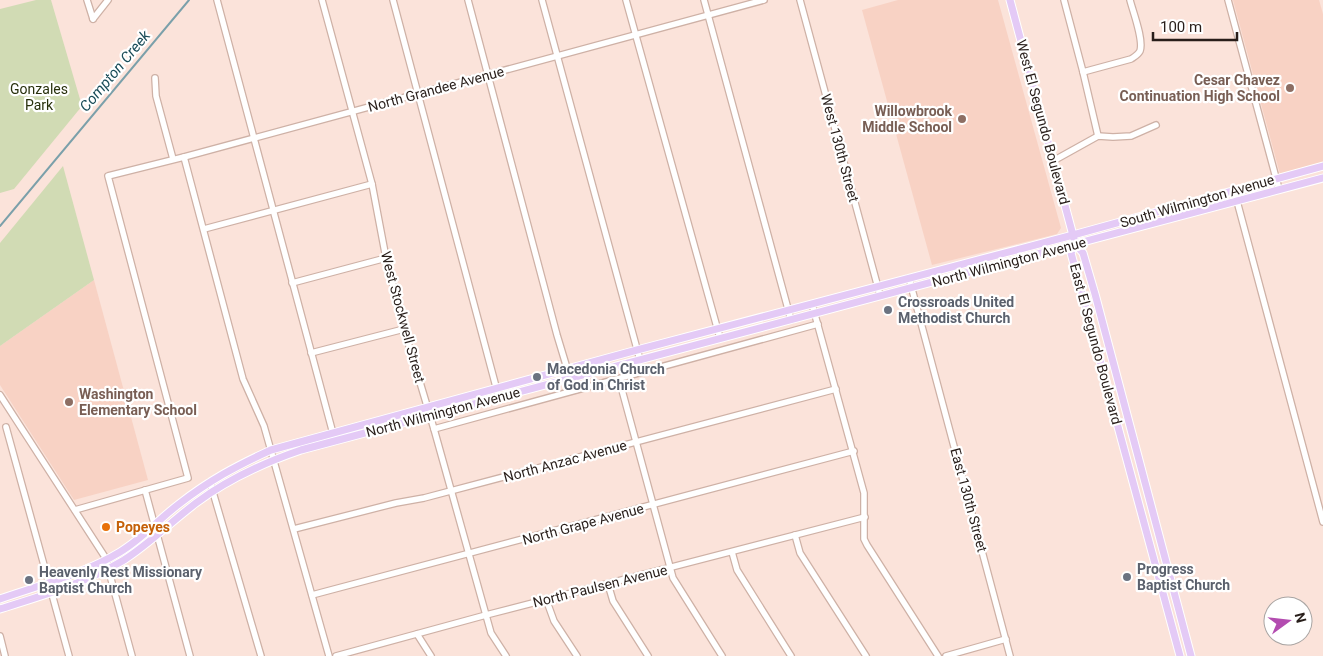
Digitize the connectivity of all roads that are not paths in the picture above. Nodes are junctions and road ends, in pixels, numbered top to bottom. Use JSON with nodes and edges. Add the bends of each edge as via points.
{"nodes":[{"id":1,"x":87,"y":0,"type":"edge"},
{"id":2,"x":108,"y":0,"type":"edge"},
{"id":3,"x":217,"y":0,"type":"edge"},
{"id":4,"x":322,"y":0,"type":"edge"},
{"id":5,"x":393,"y":0,"type":"edge"},
{"id":6,"x":468,"y":0,"type":"edge"},
{"id":7,"x":542,"y":0,"type":"edge"},
{"id":8,"x":626,"y":0,"type":"edge"},
{"id":9,"x":704,"y":0,"type":"edge"},
{"id":10,"x":764,"y":0,"type":"edge"},
{"id":11,"x":800,"y":0,"type":"edge"},
{"id":12,"x":1010,"y":0,"type":"edge"},
{"id":13,"x":1064,"y":0,"type":"edge"},
{"id":14,"x":1130,"y":0,"type":"edge"},
{"id":15,"x":1228,"y":0,"type":"edge"},
{"id":16,"x":708,"y":15,"type":"junction"},
{"id":17,"x":636,"y":35,"type":"junction"},
{"id":18,"x":557,"y":56,"type":"junction"},
{"id":19,"x":1083,"y":72,"type":"junction"},
{"id":20,"x":488,"y":75,"type":"junction"},
{"id":21,"x":155,"y":78,"type":"dead end"},
{"id":22,"x":418,"y":94,"type":"junction"},
{"id":23,"x":352,"y":111,"type":"junction"},
{"id":24,"x":1156,"y":125,"type":"dead end"},
{"id":25,"x":1098,"y":136,"type":"junction"},
{"id":26,"x":254,"y":138,"type":"junction"},
{"id":27,"x":184,"y":157,"type":"junction"},
{"id":28,"x":173,"y":159,"type":"junction"},
{"id":29,"x":1054,"y":162,"type":"junction"},
{"id":30,"x":1323,"y":166,"type":"edge"},
{"id":31,"x":1276,"y":178,"type":"junction"},
{"id":32,"x":1323,"y":178,"type":"edge"},
{"id":33,"x":372,"y":184,"type":"junction"},
{"id":34,"x":1279,"y":189,"type":"junction"},
{"id":35,"x":1234,"y":190,"type":"junction"},
{"id":36,"x":1237,"y":201,"type":"junction"},
{"id":37,"x":1208,"y":208,"type":"joint"},
{"id":38,"x":274,"y":210,"type":"junction"},
{"id":39,"x":204,"y":230,"type":"junction"},
{"id":40,"x":1072,"y":235,"type":"junction"},
{"id":41,"x":1075,"y":244,"type":"junction"},
{"id":42,"x":386,"y":258,"type":"junction"},
{"id":43,"x":909,"y":278,"type":"junction"},
{"id":44,"x":292,"y":283,"type":"junction"},
{"id":45,"x":878,"y":287,"type":"junction"},
{"id":46,"x":912,"y":287,"type":"junction"},
{"id":47,"x":880,"y":296,"type":"junction"},
{"id":48,"x":812,"y":304,"type":"junction"},
{"id":49,"x":788,"y":311,"type":"junction"},
{"id":50,"x":815,"y":313,"type":"junction"},
{"id":51,"x":791,"y":320,"type":"junction"},
{"id":52,"x":818,"y":324,"type":"junction"},
{"id":53,"x":404,"y":329,"type":"junction"},
{"id":54,"x":718,"y":330,"type":"junction"},
{"id":55,"x":720,"y":338,"type":"junction"},
{"id":56,"x":637,"y":350,"type":"junction"},
{"id":57,"x":311,"y":353,"type":"junction"},
{"id":58,"x":640,"y":360,"type":"junction"},
{"id":59,"x":568,"y":369,"type":"junction"},
{"id":60,"x":570,"y":378,"type":"junction"},
{"id":61,"x":619,"y":379,"type":"junction"},
{"id":62,"x":497,"y":388,"type":"junction"},
{"id":63,"x":836,"y":389,"type":"junction"},
{"id":64,"x":0,"y":395,"type":"edge"},
{"id":65,"x":499,"y":398,"type":"junction"},
{"id":66,"x":427,"y":407,"type":"junction"},
{"id":67,"x":430,"y":416,"type":"junction"},
{"id":68,"x":17,"y":421,"type":"junction"},
{"id":69,"x":3,"y":428,"type":"edge"},
{"id":70,"x":434,"y":429,"type":"junction"},
{"id":71,"x":333,"y":432,"type":"junction"},
{"id":72,"x":335,"y":441,"type":"junction"},
{"id":73,"x":636,"y":442,"type":"junction"},
{"id":74,"x":271,"y":450,"type":"junction"},
{"id":75,"x":854,"y":451,"type":"junction"},
{"id":76,"x":274,"y":460,"type":"junction"},
{"id":77,"x":210,"y":482,"type":"junction"},
{"id":78,"x":145,"y":490,"type":"junction"},
{"id":79,"x":214,"y":490,"type":"junction"},
{"id":80,"x":451,"y":491,"type":"junction"},
{"id":81,"x":653,"y":506,"type":"junction"},
{"id":82,"x":75,"y":510,"type":"junction"},
{"id":83,"x":865,"y":517,"type":"junction"},
{"id":84,"x":1323,"y":522,"type":"edge"},
{"id":85,"x":156,"y":526,"type":"junction"},
{"id":86,"x":294,"y":529,"type":"junction"},
{"id":87,"x":795,"y":535,"type":"junction"},
{"id":88,"x":157,"y":536,"type":"junction"},
{"id":89,"x":732,"y":552,"type":"junction"},
{"id":90,"x":469,"y":555,"type":"junction"},
{"id":91,"x":106,"y":560,"type":"junction"},
{"id":92,"x":109,"y":568,"type":"junction"},
{"id":93,"x":670,"y":568,"type":"junction"},
{"id":94,"x":48,"y":582,"type":"junction"},
{"id":95,"x":608,"y":584,"type":"junction"},
{"id":96,"x":52,"y":592,"type":"junction"},
{"id":97,"x":312,"y":595,"type":"junction"},
{"id":98,"x":0,"y":599,"type":"edge"},
{"id":99,"x":546,"y":599,"type":"junction"},
{"id":100,"x":0,"y":609,"type":"edge"},
{"id":101,"x":486,"y":615,"type":"junction"},
{"id":102,"x":417,"y":634,"type":"junction"},
{"id":103,"x":0,"y":636,"type":"edge"},
{"id":104,"x":1006,"y":639,"type":"junction"},
{"id":105,"x":358,"y":654,"type":"edge"},
{"id":106,"x":431,"y":655,"type":"edge"},
{"id":107,"x":5,"y":656,"type":"edge"},
{"id":108,"x":68,"y":656,"type":"edge"},
{"id":109,"x":132,"y":656,"type":"edge"},
{"id":110,"x":190,"y":656,"type":"edge"},
{"id":111,"x":261,"y":656,"type":"edge"},
{"id":112,"x":329,"y":656,"type":"edge"},
{"id":113,"x":336,"y":656,"type":"edge"},
{"id":114,"x":506,"y":656,"type":"edge"},
{"id":115,"x":576,"y":656,"type":"edge"},
{"id":116,"x":648,"y":656,"type":"edge"},
{"id":117,"x":722,"y":656,"type":"edge"},
{"id":118,"x":791,"y":656,"type":"edge"},
{"id":119,"x":866,"y":656,"type":"edge"},
{"id":120,"x":938,"y":656,"type":"edge"},
{"id":121,"x":946,"y":656,"type":"edge"},
{"id":122,"x":1010,"y":656,"type":"edge"},
{"id":123,"x":1180,"y":656,"type":"edge"},
{"id":124,"x":1191,"y":656,"type":"edge"}],
"edges":[{"from":1,"to":2,"type":"street","via":[[93,19]]},
{"from":3,"to":26,"type":"street"},
{"from":4,"to":23,"type":"street","name":"West Stockwell Street"},
{"from":5,"to":22,"type":"street"},
{"from":6,"to":20,"type":"street"},
{"from":7,"to":18,"type":"street"},
{"from":8,"to":17,"type":"street"},
{"from":9,"to":16,"type":"street"},
{"from":10,"to":16,"type":"street","name":"North Grandee Avenue"},
{"from":11,"to":45,"type":"street","name":"West 130th Street"},
{"from":12,"to":29,"type":"main road","name":"West El Segundo Boulevard"},
{"from":13,"to":19,"type":"street"},
{"from":14,"to":19,"type":"street","via":[[1140,36],[1140,51],[1131,59]]},
{"from":15,"to":31,"type":"street"},
{"from":16,"to":17,"type":"street","name":"North Grandee Avenue"},
{"from":16,"to":49,"type":"street"},
{"from":17,"to":18,"type":"street","name":"North Grandee Avenue"},
{"from":17,"to":54,"type":"street"},
{"from":18,"to":20,"type":"street","name":"North Grandee Avenue"},
{"from":18,"to":56,"type":"street"},
{"from":19,"to":25,"type":"street"},
{"from":20,"to":22,"type":"street","name":"North Grandee Avenue"},
{"from":20,"to":59,"type":"street"},
{"from":21,"to":28,"type":"street","via":[[156,96]]},
{"from":22,"to":23,"type":"street","name":"North Grandee Avenue"},
{"from":22,"to":62,"type":"street"},
{"from":23,"to":26,"type":"street","name":"North Grandee Avenue"},
{"from":23,"to":33,"type":"street","name":"West Stockwell Street"},
{"from":24,"to":25,"type":"street","via":[[1131,136]]},
{"from":25,"to":29,"type":"street"},
{"from":26,"to":27,"type":"street","name":"North Grandee Avenue"},
{"from":26,"to":38,"type":"street"},
{"from":27,"to":28,"type":"street","name":"North Grandee Avenue"},
{"from":27,"to":39,"type":"street"},
{"from":28,"to":78,"type":"street","name":"North Grandee Avenue","via":[[108,176],[188,478]]},
{"from":29,"to":40,"type":"main road","name":"West El Segundo Boulevard"},
{"from":30,"to":31,"type":"main road","name":"South Wilmington Avenue"},
{"from":31,"to":34,"type":"street"},
{"from":31,"to":35,"type":"main road","name":"South Wilmington Avenue"},
{"from":32,"to":34,"type":"main road","name":"South Wilmington Avenue"},
{"from":33,"to":38,"type":"street"},
{"from":33,"to":42,"type":"street","name":"West Stockwell Street"},
{"from":34,"to":36,"type":"main road","name":"South Wilmington Avenue"},
{"from":35,"to":36,"type":"street"},
{"from":35,"to":40,"type":"main road","name":"South Wilmington Avenue"},
{"from":36,"to":37,"type":"main road","name":"South Wilmington Avenue"},
{"from":36,"to":84,"type":"street"},
{"from":37,"to":41,"type":"main road","name":"North Wilmington Avenue"},
{"from":38,"to":39,"type":"street"},
{"from":38,"to":44,"type":"street"},
{"from":39,"to":74,"type":"street","via":[[243,379]]},
{"from":40,"to":41,"type":"main road","name":"West El Segundo Boulevard"},
{"from":40,"to":43,"type":"main road","name":"North Wilmington Avenue"},
{"from":41,"to":46,"type":"main road","name":"North Wilmington Avenue"},
{"from":41,"to":123,"type":"main road","name":"East El Segundo Boulevard","via":[[1071,253]]},
{"from":41,"to":124,"type":"main road","name":"East El Segundo Boulevard","via":[[1083,253],[1098,303]]},
{"from":42,"to":44,"type":"street"},
{"from":42,"to":53,"type":"street","name":"West Stockwell Street"},
{"from":43,"to":45,"type":"main road","name":"North Wilmington Avenue"},
{"from":43,"to":46,"type":"street"},
{"from":44,"to":57,"type":"street"},
{"from":45,"to":47,"type":"street","name":"West 130th Street"},
{"from":45,"to":48,"type":"main road","name":"North Wilmington Avenue"},
{"from":46,"to":47,"type":"main road","name":"North Wilmington Avenue"},
{"from":46,"to":104,"type":"street","name":"East 130th Street"},
{"from":47,"to":50,"type":"main road","name":"North Wilmington Avenue"},
{"from":48,"to":49,"type":"main road","name":"North Wilmington Avenue"},
{"from":48,"to":50,"type":"street"},
{"from":49,"to":51,"type":"street"},
{"from":49,"to":54,"type":"main road","name":"North Wilmington Avenue"},
{"from":50,"to":51,"type":"main road","name":"North Wilmington Avenue"},
{"from":50,"to":52,"type":"street"},
{"from":51,"to":55,"type":"main road","name":"North Wilmington Avenue"},
{"from":52,"to":61,"type":"street"},
{"from":52,"to":63,"type":"street"},
{"from":53,"to":57,"type":"street"},
{"from":53,"to":66,"type":"street","name":"West Stockwell Street"},
{"from":54,"to":55,"type":"street"},
{"from":54,"to":56,"type":"main road","name":"North Wilmington Avenue"},
{"from":55,"to":58,"type":"main road","name":"North Wilmington Avenue"},
{"from":56,"to":58,"type":"street"},
{"from":56,"to":59,"type":"main road","name":"North Wilmington Avenue"},
{"from":57,"to":71,"type":"street"},
{"from":58,"to":60,"type":"main road","name":"North Wilmington Avenue"},
{"from":59,"to":60,"type":"street"},
{"from":59,"to":62,"type":"main road","name":"North Wilmington Avenue"},
{"from":60,"to":65,"type":"main road","name":"North Wilmington Avenue"},
{"from":61,"to":70,"type":"street"},
{"from":61,"to":73,"type":"street"},
{"from":62,"to":65,"type":"street"},
{"from":62,"to":66,"type":"main road","name":"North Wilmington Avenue"},
{"from":63,"to":73,"type":"street","name":"North Anzac Avenue"},
{"from":63,"to":75,"type":"street"},
{"from":64,"to":68,"type":"street"},
{"from":65,"to":67,"type":"main road","name":"North Wilmington Avenue"},
{"from":66,"to":67,"type":"street","name":"West Stockwell Street"},
{"from":66,"to":71,"type":"main road","name":"North Wilmington Avenue"},
{"from":67,"to":70,"type":"street","name":"West Stockwell Street"},
{"from":67,"to":72,"type":"main road","name":"North Wilmington Avenue"},
{"from":68,"to":69,"type":"street"},
{"from":68,"to":82,"type":"street"},
{"from":69,"to":94,"type":"street"},
{"from":70,"to":80,"type":"street","name":"West Stockwell Street"},
{"from":71,"to":72,"type":"street"},
{"from":71,"to":74,"type":"main road","name":"North Wilmington Avenue"},
{"from":72,"to":76,"type":"main road","name":"North Wilmington Avenue"},
{"from":73,"to":80,"type":"street","name":"North Anzac Avenue"},
{"from":73,"to":81,"type":"street"},
{"from":74,"to":76,"type":"street"},
{"from":74,"to":77,"type":"main road","name":"North Wilmington Avenue","via":[[231,468]]},
{"from":75,"to":81,"type":"street","name":"North Grape Avenue"},
{"from":75,"to":83,"type":"street","via":[[864,492]]},
{"from":76,"to":79,"type":"main road","name":"North Wilmington Avenue","via":[[248,470]]},
{"from":76,"to":86,"type":"street"},
{"from":77,"to":79,"type":"street"},
{"from":77,"to":85,"type":"main road","name":"North Wilmington Avenue"},
{"from":78,"to":82,"type":"street"},
{"from":78,"to":85,"type":"street"},
{"from":79,"to":88,"type":"main road","name":"North Wilmington Avenue"},
{"from":79,"to":111,"type":"street"},
{"from":80,"to":86,"type":"street","name":"North Anzac Avenue"},
{"from":80,"to":90,"type":"street","name":"West Stockwell Street"},
{"from":81,"to":90,"type":"street","name":"North Grape Avenue"},
{"from":81,"to":93,"type":"street"},
{"from":82,"to":91,"type":"street"},
{"from":83,"to":87,"type":"street","name":"North Paulsen Avenue"},
{"from":83,"to":120,"type":"street","via":[[867,545]]},
{"from":85,"to":88,"type":"street"},
{"from":85,"to":91,"type":"main road","name":"North Wilmington Avenue"},
{"from":86,"to":97,"type":"street"},
{"from":87,"to":89,"type":"street","name":"North Paulsen Avenue"},
{"from":87,"to":119,"type":"street","via":[[800,553]]},
{"from":88,"to":92,"type":"main road","name":"North Wilmington Avenue"},
{"from":88,"to":110,"type":"street"},
{"from":89,"to":93,"type":"street","name":"North Paulsen Avenue"},
{"from":89,"to":118,"type":"street","via":[[737,570]]},
{"from":90,"to":97,"type":"street","name":"North Grape Avenue"},
{"from":90,"to":101,"type":"street","name":"West Stockwell Street"},
{"from":91,"to":92,"type":"street"},
{"from":91,"to":94,"type":"main road","name":"North Wilmington Avenue"},
{"from":92,"to":96,"type":"main road","name":"North Wilmington Avenue"},
{"from":92,"to":109,"type":"street"},
{"from":93,"to":95,"type":"street","name":"North Paulsen Avenue"},
{"from":93,"to":117,"type":"street","via":[[677,586]]},
{"from":94,"to":96,"type":"street"},
{"from":94,"to":98,"type":"main road","name":"North Wilmington Avenue"},
{"from":95,"to":99,"type":"street","name":"North Paulsen Avenue"},
{"from":95,"to":116,"type":"street","via":[[613,601]]},
{"from":96,"to":100,"type":"main road","name":"North Wilmington Avenue"},
{"from":96,"to":108,"type":"street"},
{"from":97,"to":112,"type":"street"},
{"from":99,"to":101,"type":"street","name":"North Paulsen Avenue"},
{"from":99,"to":115,"type":"street","via":[[554,621]]},
{"from":101,"to":102,"type":"street","name":"North Paulsen Avenue"},
{"from":101,"to":114,"type":"street","name":"West Stockwell Street","via":[[491,633]]},
{"from":102,"to":105,"type":"street","name":"North Paulsen Avenue"},
{"from":102,"to":106,"type":"street"},
{"from":103,"to":107,"type":"street"},
{"from":104,"to":121,"type":"street"},
{"from":104,"to":122,"type":"street","name":"East 130th Street"},
{"from":105,"to":113,"type":"street","name":"North Paulsen Avenue"}]}
